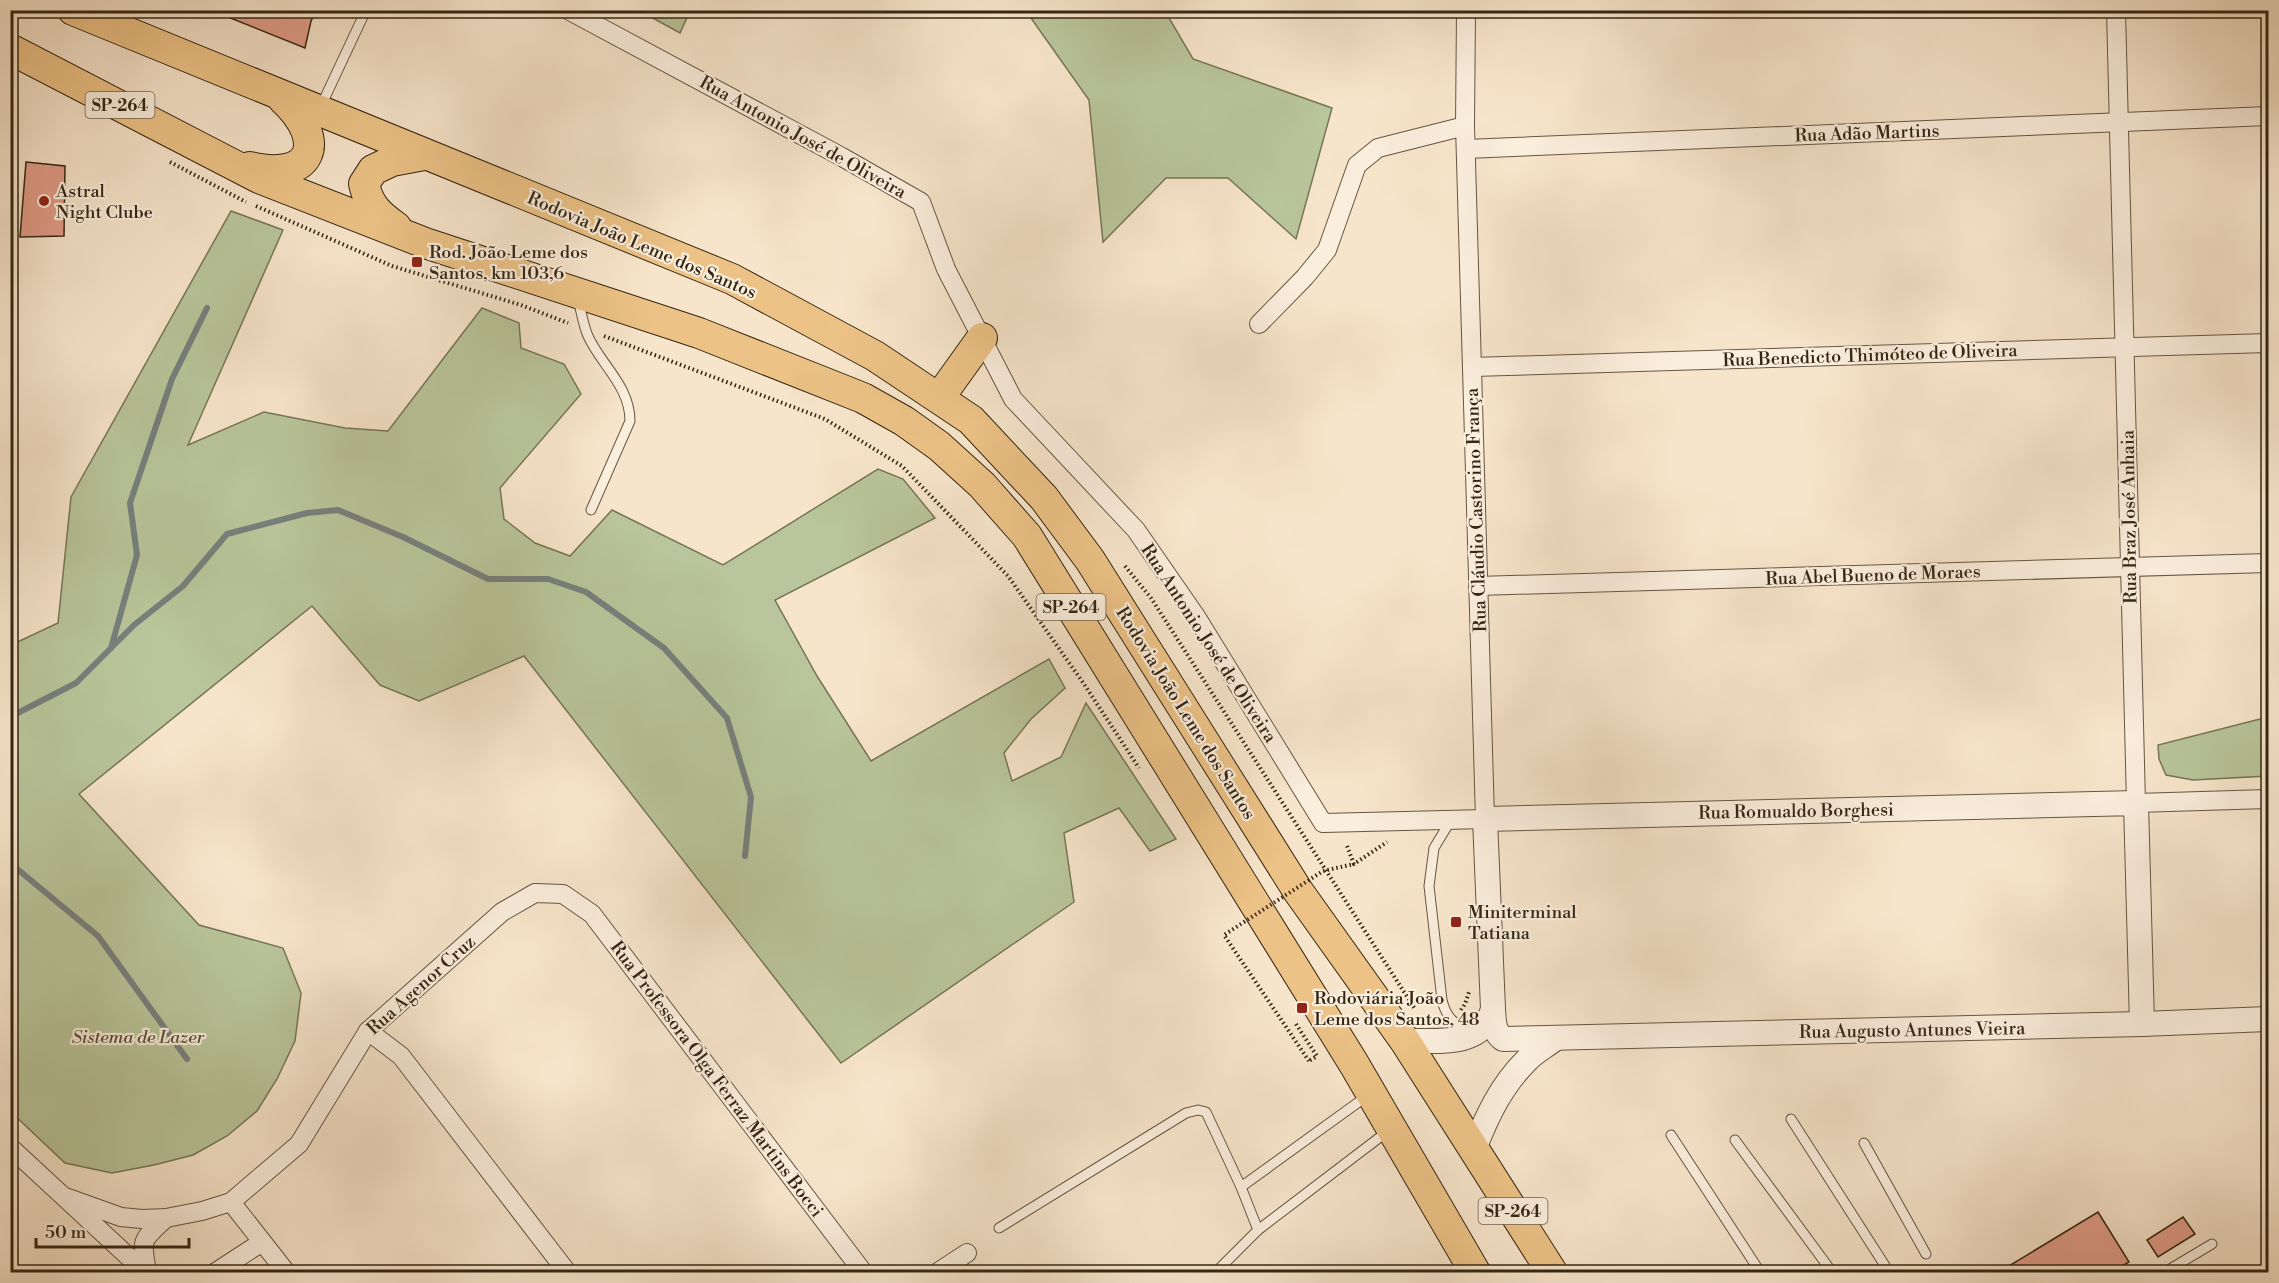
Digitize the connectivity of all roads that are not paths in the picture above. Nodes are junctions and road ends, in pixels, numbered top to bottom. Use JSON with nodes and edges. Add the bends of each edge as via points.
{"nodes":[{"id":1,"x":73,"y":10,"type":"edge"},
{"id":2,"x":366,"y":10,"type":"edge"},
{"id":3,"x":568,"y":10,"type":"edge"},
{"id":4,"x":1466,"y":10,"type":"edge"},
{"id":5,"x":2116,"y":10,"type":"edge"},
{"id":6,"x":10,"y":49,"type":"edge"},
{"id":7,"x":279,"y":95,"type":"junction"},
{"id":8,"x":319,"y":111,"type":"junction"},
{"id":9,"x":2268,"y":116,"type":"edge"},
{"id":10,"x":2119,"y":122,"type":"junction"},
{"id":11,"x":1465,"y":126,"type":"junction"},
{"id":12,"x":1466,"y":149,"type":"junction"},
{"id":13,"x":424,"y":155,"type":"junction"},
{"id":14,"x":229,"y":162,"type":"junction"},
{"id":15,"x":411,"y":238,"type":"junction"},
{"id":16,"x":577,"y":293,"type":"junction"},
{"id":17,"x":1258,"y":324,"type":"dead end"},
{"id":18,"x":982,"y":338,"type":"junction"},
{"id":19,"x":2268,"y":343,"type":"edge"},
{"id":20,"x":2125,"y":347,"type":"junction"},
{"id":21,"x":1472,"y":367,"type":"junction"},
{"id":22,"x":939,"y":398,"type":"junction"},
{"id":23,"x":591,"y":510,"type":"dead end"},
{"id":24,"x":2268,"y":563,"type":"edge"},
{"id":25,"x":2130,"y":567,"type":"junction"},
{"id":26,"x":1479,"y":586,"type":"junction"},
{"id":27,"x":2268,"y":799,"type":"edge"},
{"id":28,"x":2136,"y":802,"type":"junction"},
{"id":29,"x":1485,"y":819,"type":"junction"},
{"id":30,"x":1451,"y":820,"type":"junction"},
{"id":31,"x":1323,"y":823,"type":"joint"},
{"id":32,"x":563,"y":894,"type":"joint"},
{"id":33,"x":1493,"y":1009,"type":"junction"},
{"id":34,"x":2268,"y":1019,"type":"edge"},
{"id":35,"x":2142,"y":1024,"type":"junction"},
{"id":36,"x":368,"y":1031,"type":"junction"},
{"id":37,"x":1468,"y":1036,"type":"junction"},
{"id":38,"x":1556,"y":1038,"type":"junction"},
{"id":39,"x":1503,"y":1039,"type":"junction"},
{"id":40,"x":1405,"y":1041,"type":"junction"},
{"id":41,"x":1371,"y":1093,"type":"junction"},
{"id":42,"x":1791,"y":1119,"type":"dead end"},
{"id":43,"x":1392,"y":1128,"type":"junction"},
{"id":44,"x":1671,"y":1135,"type":"dead end"},
{"id":45,"x":1736,"y":1140,"type":"dead end"},
{"id":46,"x":1864,"y":1143,"type":"dead end"},
{"id":47,"x":10,"y":1147,"type":"edge"},
{"id":48,"x":1474,"y":1149,"type":"junction"},
{"id":49,"x":1241,"y":1187,"type":"junction"},
{"id":50,"x":65,"y":1197,"type":"junction"},
{"id":51,"x":231,"y":1202,"type":"junction"},
{"id":52,"x":166,"y":1218,"type":"junction"},
{"id":53,"x":999,"y":1228,"type":"dead end"},
{"id":54,"x":1258,"y":1230,"type":"junction"},
{"id":55,"x":262,"y":1242,"type":"junction"},
{"id":56,"x":2212,"y":1244,"type":"dead end"},
{"id":57,"x":967,"y":1253,"type":"dead end"},
{"id":58,"x":1926,"y":1254,"type":"dead end"},
{"id":59,"x":146,"y":1272,"type":"edge"},
{"id":60,"x":216,"y":1272,"type":"edge"},
{"id":61,"x":286,"y":1272,"type":"edge"},
{"id":62,"x":567,"y":1272,"type":"edge"},
{"id":63,"x":864,"y":1272,"type":"edge"},
{"id":64,"x":938,"y":1272,"type":"edge"},
{"id":65,"x":1216,"y":1272,"type":"edge"},
{"id":66,"x":1474,"y":1272,"type":"edge"},
{"id":67,"x":1552,"y":1272,"type":"edge"},
{"id":68,"x":1760,"y":1272,"type":"edge"},
{"id":69,"x":1832,"y":1272,"type":"edge"},
{"id":70,"x":1889,"y":1272,"type":"edge"},
{"id":71,"x":2165,"y":1272,"type":"edge"}],
"edges":[{"from":1,"to":7,"type":"main road","name":"Rodovia João Leme dos Santos","number":"SP-264"},
{"from":2,"to":8,"type":"lane"},
{"from":3,"to":18,"type":"street","name":"Rua Antonio José de Oliveira","via":[[921,202],[946,269]]},
{"from":4,"to":11,"type":"street","name":"Rua Cláudio Castorino França"},
{"from":5,"to":10,"type":"street","name":"Rua Braz José Anhaia"},
{"from":6,"to":14,"type":"main road","number":"SP-264"},
{"from":7,"to":8,"type":"main road","name":"Rodovia João Leme dos Santos","number":"SP-264"},
{"from":7,"to":14,"type":"main road","via":[[308,129],[308,153],[294,168],[276,171]]},
{"from":8,"to":13,"type":"main road","name":"Rodovia João Leme dos Santos","number":"SP-264"},
{"from":9,"to":10,"type":"street","name":"Rua Adão Martins"},
{"from":10,"to":12,"type":"street","name":"Rua Adão Martins"},
{"from":10,"to":20,"type":"street","name":"Rua Braz José Anhaia"},
{"from":11,"to":12,"type":"street","name":"Rua Cláudio Castorino França"},
{"from":11,"to":17,"type":"street","via":[[1378,148],[1357,165],[1327,250]]},
{"from":12,"to":21,"type":"street","name":"Rua Cláudio Castorino França"},
{"from":13,"to":15,"type":"main road","via":[[392,161],[373,170],[364,184],[368,200]]},
{"from":13,"to":22,"type":"main road","name":"Rodovia João Leme dos Santos","number":"SP-264","via":[[732,279],[875,356]]},
{"from":14,"to":15,"type":"main road","number":"SP-264","via":[[259,178]]},
{"from":15,"to":16,"type":"main road","number":"SP-264"},
{"from":16,"to":23,"type":"lane","via":[[588,336],[630,406],[630,421]]},
{"from":16,"to":41,"type":"main road","number":"SP-264","via":[[699,333],[863,398],[939,446],[982,485],[1028,536]]},
{"from":18,"to":22,"type":"main road"},
{"from":18,"to":31,"type":"street","name":"Rua Antonio José de Oliveira","via":[[1013,399],[1136,530],[1197,618]]},
{"from":19,"to":20,"type":"street","name":"Rua Benedicto Thimóteo de Oliveira"},
{"from":20,"to":21,"type":"street","name":"Rua Benedicto Thimóteo de Oliveira"},
{"from":20,"to":25,"type":"street","name":"Rua Braz José Anhaia"},
{"from":21,"to":26,"type":"street","name":"Rua Cláudio Castorino França"},
{"from":22,"to":40,"type":"main road","name":"Rodovia João Leme dos Santos","number":"SP-264","via":[[971,420],[1044,498],[1083,551],[1298,891]]},
{"from":24,"to":25,"type":"street","name":"Rua Abel Bueno de Moraes"},
{"from":25,"to":26,"type":"street","name":"Rua Abel Bueno de Moraes"},
{"from":25,"to":28,"type":"street","name":"Rua Braz José Anhaia"},
{"from":26,"to":29,"type":"street","name":"Rua Cláudio Castorino França"},
{"from":27,"to":28,"type":"street","name":"Rua Romualdo Borghesi"},
{"from":28,"to":29,"type":"street","name":"Rua Romualdo Borghesi"},
{"from":28,"to":35,"type":"street","name":"Rua Braz José Anhaia"},
{"from":29,"to":30,"type":"street","name":"Rua Romualdo Borghesi"},
{"from":29,"to":33,"type":"street","name":"Rua Cláudio Castorino França"},
{"from":30,"to":31,"type":"street","name":"Rua Romualdo Borghesi"},
{"from":30,"to":37,"type":"lane","via":[[1434,848],[1430,886],[1445,1014]]},
{"from":32,"to":36,"type":"street","name":"Rua Agenor Cruz","via":[[535,893],[502,912]]},
{"from":32,"to":63,"type":"street","name":"Rua Professora Olga Ferraz Martins Bocci","via":[[592,915]]},
{"from":33,"to":37,"type":"street","via":[[1482,1030]]},
{"from":33,"to":39,"type":"street","name":"Rua Cláudio Castorino França","via":[[1494,1026]]},
{"from":34,"to":35,"type":"street","name":"Rua Augusto Antunes Vieira"},
{"from":35,"to":38,"type":"street","name":"Rua Augusto Antunes Vieira"},
{"from":36,"to":51,"type":"street","name":"Rua Agenor Cruz","via":[[299,1144]]},
{"from":36,"to":62,"type":"street","via":[[401,1056]]},
{"from":37,"to":39,"type":"lane"},
{"from":37,"to":40,"type":"street"},
{"from":38,"to":39,"type":"street","name":"Rua Augusto Antunes Vieira"},
{"from":38,"to":48,"type":"street","via":[[1527,1060],[1503,1089],[1487,1115]]},
{"from":40,"to":48,"type":"main road","name":"Rodovia João Leme dos Santos","number":"SP-264"},
{"from":41,"to":43,"type":"main road","number":"SP-264"},
{"from":41,"to":49,"type":"lane"},
{"from":42,"to":70,"type":"lane"},
{"from":43,"to":54,"type":"lane"},
{"from":43,"to":66,"type":"main road","number":"SP-264"},
{"from":44,"to":68,"type":"lane"},
{"from":45,"to":69,"type":"lane"},
{"from":46,"to":58,"type":"lane"},
{"from":47,"to":50,"type":"street"},
{"from":48,"to":67,"type":"main road","name":"Rodovia João Leme dos Santos","number":"SP-264"},
{"from":49,"to":53,"type":"lane","via":[[1206,1112],[1198,1110],[1186,1113]]},
{"from":49,"to":54,"type":"lane"},
{"from":50,"to":52,"type":"street","name":"Rua Agenor Cruz","via":[[121,1217]]},
{"from":50,"to":59,"type":"street"},
{"from":51,"to":52,"type":"street","name":"Rua Agenor Cruz"},
{"from":51,"to":55,"type":"street"},
{"from":52,"to":59,"type":"street","via":[[144,1237]]},
{"from":54,"to":65,"type":"lane"},
{"from":55,"to":60,"type":"street"},
{"from":55,"to":61,"type":"street"},
{"from":56,"to":71,"type":"lane"},
{"from":57,"to":64,"type":"street"}]}
